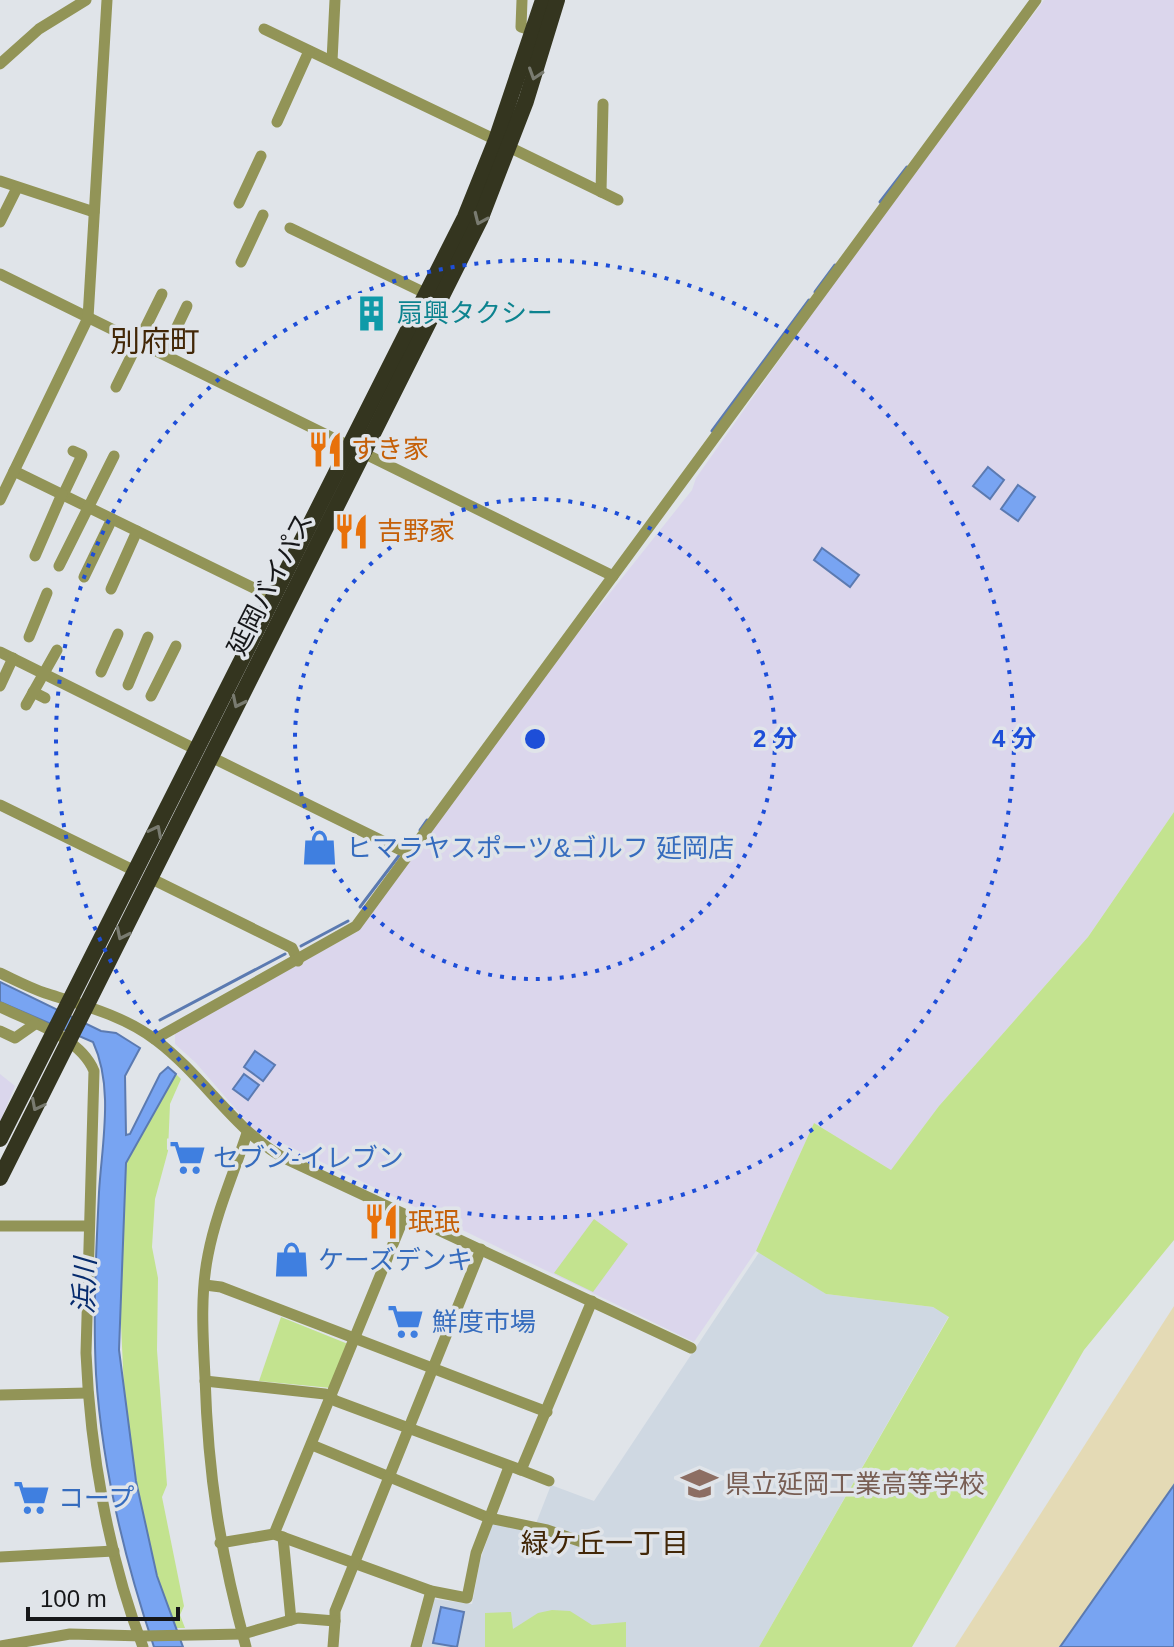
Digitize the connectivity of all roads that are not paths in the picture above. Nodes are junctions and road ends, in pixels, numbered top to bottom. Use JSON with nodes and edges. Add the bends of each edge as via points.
{"nodes":[{"id":1,"x":86,"y":0,"type":"edge"},
{"id":2,"x":107,"y":0,"type":"edge"},
{"id":3,"x":335,"y":0,"type":"edge"},
{"id":4,"x":522,"y":0,"type":"edge"},
{"id":5,"x":543,"y":0,"type":"edge"},
{"id":6,"x":557,"y":0,"type":"edge"},
{"id":7,"x":1036,"y":0,"type":"edge"},
{"id":8,"x":264,"y":29,"type":"dead end"},
{"id":9,"x":540,"y":33,"type":"junction"},
{"id":10,"x":309,"y":51,"type":"junction"},
{"id":11,"x":332,"y":61,"type":"junction"},
{"id":12,"x":0,"y":64,"type":"edge"},
{"id":13,"x":603,"y":104,"type":"dead end"},
{"id":14,"x":277,"y":122,"type":"dead end"},
{"id":15,"x":503,"y":144,"type":"junction"},
{"id":16,"x":261,"y":156,"type":"dead end"},
{"id":17,"x":0,"y":181,"type":"edge"},
{"id":18,"x":17,"y":188,"type":"junction"},
{"id":19,"x":601,"y":192,"type":"junction"},
{"id":20,"x":618,"y":200,"type":"dead end"},
{"id":21,"x":239,"y":203,"type":"dead end"},
{"id":22,"x":94,"y":212,"type":"junction"},
{"id":23,"x":263,"y":215,"type":"dead end"},
{"id":24,"x":0,"y":222,"type":"edge"},
{"id":25,"x":290,"y":228,"type":"dead end"},
{"id":26,"x":241,"y":262,"type":"dead end"},
{"id":27,"x":0,"y":274,"type":"edge"},
{"id":28,"x":162,"y":294,"type":"dead end"},
{"id":29,"x":427,"y":294,"type":"junction"},
{"id":30,"x":187,"y":306,"type":"dead end"},
{"id":31,"x":88,"y":318,"type":"junction"},
{"id":32,"x":138,"y":342,"type":"junction"},
{"id":33,"x":164,"y":354,"type":"junction"},
{"id":34,"x":116,"y":387,"type":"dead end"},
{"id":35,"x":357,"y":450,"type":"junction"},
{"id":36,"x":73,"y":451,"type":"dead end"},
{"id":37,"x":114,"y":456,"type":"dead end"},
{"id":38,"x":14,"y":471,"type":"junction"},
{"id":39,"x":62,"y":495,"type":"junction"},
{"id":40,"x":0,"y":500,"type":"edge"},
{"id":41,"x":88,"y":507,"type":"junction"},
{"id":42,"x":112,"y":519,"type":"junction"},
{"id":43,"x":137,"y":531,"type":"junction"},
{"id":44,"x":35,"y":556,"type":"dead end"},
{"id":45,"x":59,"y":566,"type":"dead end"},
{"id":46,"x":613,"y":576,"type":"junction"},
{"id":47,"x":84,"y":577,"type":"dead end"},
{"id":48,"x":111,"y":589,"type":"dead end"},
{"id":49,"x":47,"y":593,"type":"dead end"},
{"id":50,"x":274,"y":598,"type":"junction"},
{"id":51,"x":118,"y":634,"type":"dead end"},
{"id":52,"x":29,"y":637,"type":"dead end"},
{"id":53,"x":148,"y":637,"type":"dead end"},
{"id":54,"x":176,"y":646,"type":"dead end"},
{"id":55,"x":57,"y":650,"type":"dead end"},
{"id":56,"x":0,"y":652,"type":"edge"},
{"id":57,"x":13,"y":658,"type":"junction"},
{"id":58,"x":101,"y":672,"type":"dead end"},
{"id":59,"x":43,"y":673,"type":"junction"},
{"id":60,"x":128,"y":685,"type":"dead end"},
{"id":61,"x":0,"y":686,"type":"edge"},
{"id":62,"x":33,"y":692,"type":"junction"},
{"id":63,"x":151,"y":696,"type":"dead end"},
{"id":64,"x":45,"y":698,"type":"dead end"},
{"id":65,"x":26,"y":705,"type":"dead end"},
{"id":66,"x":204,"y":754,"type":"junction"},
{"id":67,"x":0,"y":805,"type":"edge"},
{"id":68,"x":409,"y":854,"type":"junction"},
{"id":69,"x":143,"y":875,"type":"junction"},
{"id":70,"x":298,"y":961,"type":"junction"},
{"id":71,"x":0,"y":973,"type":"edge"},
{"id":72,"x":67,"y":1005,"type":"junction"},
{"id":73,"x":0,"y":1007,"type":"edge"},
{"id":74,"x":84,"y":1011,"type":"junction"},
{"id":75,"x":35,"y":1024,"type":"junction"},
{"id":76,"x":54,"y":1030,"type":"junction"},
{"id":77,"x":0,"y":1031,"type":"edge"},
{"id":78,"x":70,"y":1039,"type":"junction"},
{"id":79,"x":155,"y":1039,"type":"junction"},
{"id":80,"x":247,"y":1133,"type":"junction"},
{"id":81,"x":0,"y":1139,"type":"edge"},
{"id":82,"x":0,"y":1178,"type":"edge"},
{"id":83,"x":405,"y":1215,"type":"junction"},
{"id":84,"x":0,"y":1226,"type":"edge"},
{"id":85,"x":89,"y":1226,"type":"junction"},
{"id":86,"x":481,"y":1249,"type":"junction"},
{"id":87,"x":205,"y":1285,"type":"junction"},
{"id":88,"x":592,"y":1301,"type":"junction"},
{"id":89,"x":356,"y":1338,"type":"junction"},
{"id":90,"x":691,"y":1348,"type":"dead end"},
{"id":91,"x":434,"y":1367,"type":"junction"},
{"id":92,"x":205,"y":1381,"type":"junction"},
{"id":93,"x":88,"y":1393,"type":"junction"},
{"id":94,"x":0,"y":1395,"type":"edge"},
{"id":95,"x":331,"y":1397,"type":"junction"},
{"id":96,"x":547,"y":1412,"type":"junction"},
{"id":97,"x":410,"y":1429,"type":"junction"},
{"id":98,"x":312,"y":1445,"type":"junction"},
{"id":99,"x":515,"y":1469,"type":"junction"},
{"id":100,"x":388,"y":1477,"type":"junction"},
{"id":101,"x":549,"y":1481,"type":"dead end"},
{"id":102,"x":489,"y":1518,"type":"junction"},
{"id":103,"x":279,"y":1536,"type":"junction"},
{"id":104,"x":582,"y":1542,"type":"dead end"},
{"id":105,"x":220,"y":1543,"type":"junction"},
{"id":106,"x":114,"y":1551,"type":"junction"},
{"id":107,"x":0,"y":1557,"type":"edge"},
{"id":108,"x":355,"y":1562,"type":"junction"},
{"id":109,"x":431,"y":1591,"type":"junction"},
{"id":110,"x":291,"y":1620,"type":"junction"},
{"id":111,"x":335,"y":1621,"type":"junction"},
{"id":112,"x":243,"y":1634,"type":"junction"},
{"id":113,"x":195,"y":1639,"type":"edge"},
{"id":114,"x":141,"y":1640,"type":"edge"},
{"id":115,"x":25,"y":1643,"type":"edge"},
{"id":116,"x":0,"y":1646,"type":"edge"},
{"id":117,"x":246,"y":1647,"type":"edge"},
{"id":118,"x":333,"y":1647,"type":"edge"},
{"id":119,"x":416,"y":1647,"type":"edge"}],
"edges":[{"from":1,"to":12,"type":"street","via":[[39,29]]},
{"from":2,"to":22,"type":"street"},
{"from":3,"to":11,"type":"street"},
{"from":4,"to":9,"type":"street","via":[[521,27]]},
{"from":5,"to":9,"type":"highway","name":"延岡バイパス"},
{"from":6,"to":9,"type":"highway","name":"延岡バイパス"},
{"from":7,"to":46,"type":"street"},
{"from":8,"to":10,"type":"street"},
{"from":9,"to":15,"type":"highway","name":"延岡バイパス"},
{"from":10,"to":11,"type":"street"},
{"from":10,"to":14,"type":"street"},
{"from":11,"to":15,"type":"street"},
{"from":13,"to":19,"type":"street"},
{"from":15,"to":19,"type":"street"},
{"from":15,"to":29,"type":"highway","name":"延岡バイパス"},
{"from":15,"to":35,"type":"highway","name":"延岡バイパス","one_way":true,"via":[[480,220]]},
{"from":16,"to":21,"type":"street"},
{"from":17,"to":18,"type":"street"},
{"from":18,"to":22,"type":"street"},
{"from":18,"to":24,"type":"street"},
{"from":19,"to":20,"type":"street"},
{"from":22,"to":31,"type":"street"},
{"from":23,"to":26,"type":"street"},
{"from":25,"to":29,"type":"street"},
{"from":27,"to":31,"type":"street"},
{"from":28,"to":32,"type":"street"},
{"from":29,"to":35,"type":"highway","name":"延岡バイパス"},
{"from":30,"to":33,"type":"street"},
{"from":31,"to":32,"type":"street"},
{"from":31,"to":38,"type":"street"},
{"from":32,"to":33,"type":"street"},
{"from":32,"to":34,"type":"street"},
{"from":33,"to":35,"type":"street"},
{"from":35,"to":46,"type":"street"},
{"from":35,"to":50,"type":"highway","name":"延岡バイパス"},
{"from":35,"to":66,"type":"highway","name":"延岡バイパス","one_way":true},
{"from":36,"to":39,"type":"street","via":[[82,455]]},
{"from":37,"to":41,"type":"street"},
{"from":38,"to":39,"type":"street"},
{"from":38,"to":40,"type":"street"},
{"from":39,"to":41,"type":"street"},
{"from":39,"to":44,"type":"street"},
{"from":41,"to":42,"type":"street"},
{"from":41,"to":45,"type":"street"},
{"from":42,"to":43,"type":"street"},
{"from":42,"to":47,"type":"street"},
{"from":43,"to":48,"type":"street"},
{"from":43,"to":50,"type":"street"},
{"from":46,"to":68,"type":"street"},
{"from":49,"to":52,"type":"street"},
{"from":50,"to":66,"type":"highway","name":"延岡バイパス"},
{"from":51,"to":58,"type":"street"},
{"from":53,"to":60,"type":"street"},
{"from":54,"to":63,"type":"street"},
{"from":55,"to":59,"type":"street"},
{"from":56,"to":57,"type":"street"},
{"from":57,"to":59,"type":"street"},
{"from":57,"to":61,"type":"street"},
{"from":59,"to":62,"type":"street"},
{"from":59,"to":66,"type":"street"},
{"from":62,"to":64,"type":"street"},
{"from":62,"to":65,"type":"street"},
{"from":66,"to":68,"type":"street"},
{"from":66,"to":69,"type":"highway","name":"延岡バイパス"},
{"from":67,"to":69,"type":"street"},
{"from":68,"to":70,"type":"street","via":[[356,926]]},
{"from":69,"to":70,"type":"street","via":[[292,948]]},
{"from":69,"to":72,"type":"highway","name":"延岡バイパス"},
{"from":69,"to":74,"type":"highway","name":"延岡バイパス","one_way":true},
{"from":70,"to":79,"type":"street"},
{"from":71,"to":72,"type":"street"},
{"from":72,"to":74,"type":"street"},
{"from":72,"to":76,"type":"highway","name":"延岡バイパス"},
{"from":73,"to":75,"type":"street"},
{"from":74,"to":78,"type":"highway","name":"延岡バイパス"},
{"from":74,"to":79,"type":"street"},
{"from":75,"to":76,"type":"street"},
{"from":75,"to":77,"type":"street","via":[[15,1038]]},
{"from":76,"to":78,"type":"street"},
{"from":76,"to":81,"type":"highway","name":"延岡バイパス"},
{"from":78,"to":82,"type":"highway","name":"延岡バイパス","one_way":true},
{"from":78,"to":85,"type":"street","via":[[94,1071]]},
{"from":79,"to":80,"type":"street"},
{"from":80,"to":83,"type":"street","via":[[282,1157]]},
{"from":80,"to":87,"type":"street","via":[[214,1230]]},
{"from":83,"to":86,"type":"street"},
{"from":83,"to":89,"type":"street"},
{"from":84,"to":85,"type":"street"},
{"from":85,"to":93,"type":"street"},
{"from":86,"to":88,"type":"street"},
{"from":86,"to":91,"type":"street"},
{"from":87,"to":89,"type":"street"},
{"from":87,"to":92,"type":"street"},
{"from":88,"to":90,"type":"street"},
{"from":88,"to":96,"type":"street"},
{"from":89,"to":91,"type":"street"},
{"from":89,"to":95,"type":"street"},
{"from":91,"to":96,"type":"street"},
{"from":91,"to":97,"type":"street"},
{"from":92,"to":95,"type":"street"},
{"from":92,"to":105,"type":"street","via":[[209,1468]]},
{"from":93,"to":94,"type":"street"},
{"from":93,"to":106,"type":"street"},
{"from":95,"to":97,"type":"street"},
{"from":95,"to":98,"type":"street"},
{"from":96,"to":99,"type":"street"},
{"from":97,"to":99,"type":"street"},
{"from":97,"to":100,"type":"street"},
{"from":98,"to":100,"type":"street"},
{"from":98,"to":103,"type":"street"},
{"from":99,"to":101,"type":"street"},
{"from":99,"to":102,"type":"street"},
{"from":100,"to":102,"type":"street"},
{"from":100,"to":108,"type":"street"},
{"from":102,"to":104,"type":"street"},
{"from":102,"to":109,"type":"street","via":[[467,1598]]},
{"from":103,"to":105,"type":"street"},
{"from":103,"to":108,"type":"street"},
{"from":103,"to":110,"type":"street"},
{"from":105,"to":112,"type":"street"},
{"from":106,"to":107,"type":"street"},
{"from":106,"to":114,"type":"street"},
{"from":108,"to":109,"type":"street"},
{"from":108,"to":111,"type":"street"},
{"from":109,"to":119,"type":"street"},
{"from":110,"to":111,"type":"street"},
{"from":110,"to":112,"type":"street"},
{"from":111,"to":118,"type":"street"},
{"from":112,"to":113,"type":"street"},
{"from":112,"to":117,"type":"street"},
{"from":113,"to":114,"type":"street"},
{"from":114,"to":115,"type":"street","via":[[70,1634]]},
{"from":115,"to":116,"type":"street"}]}
